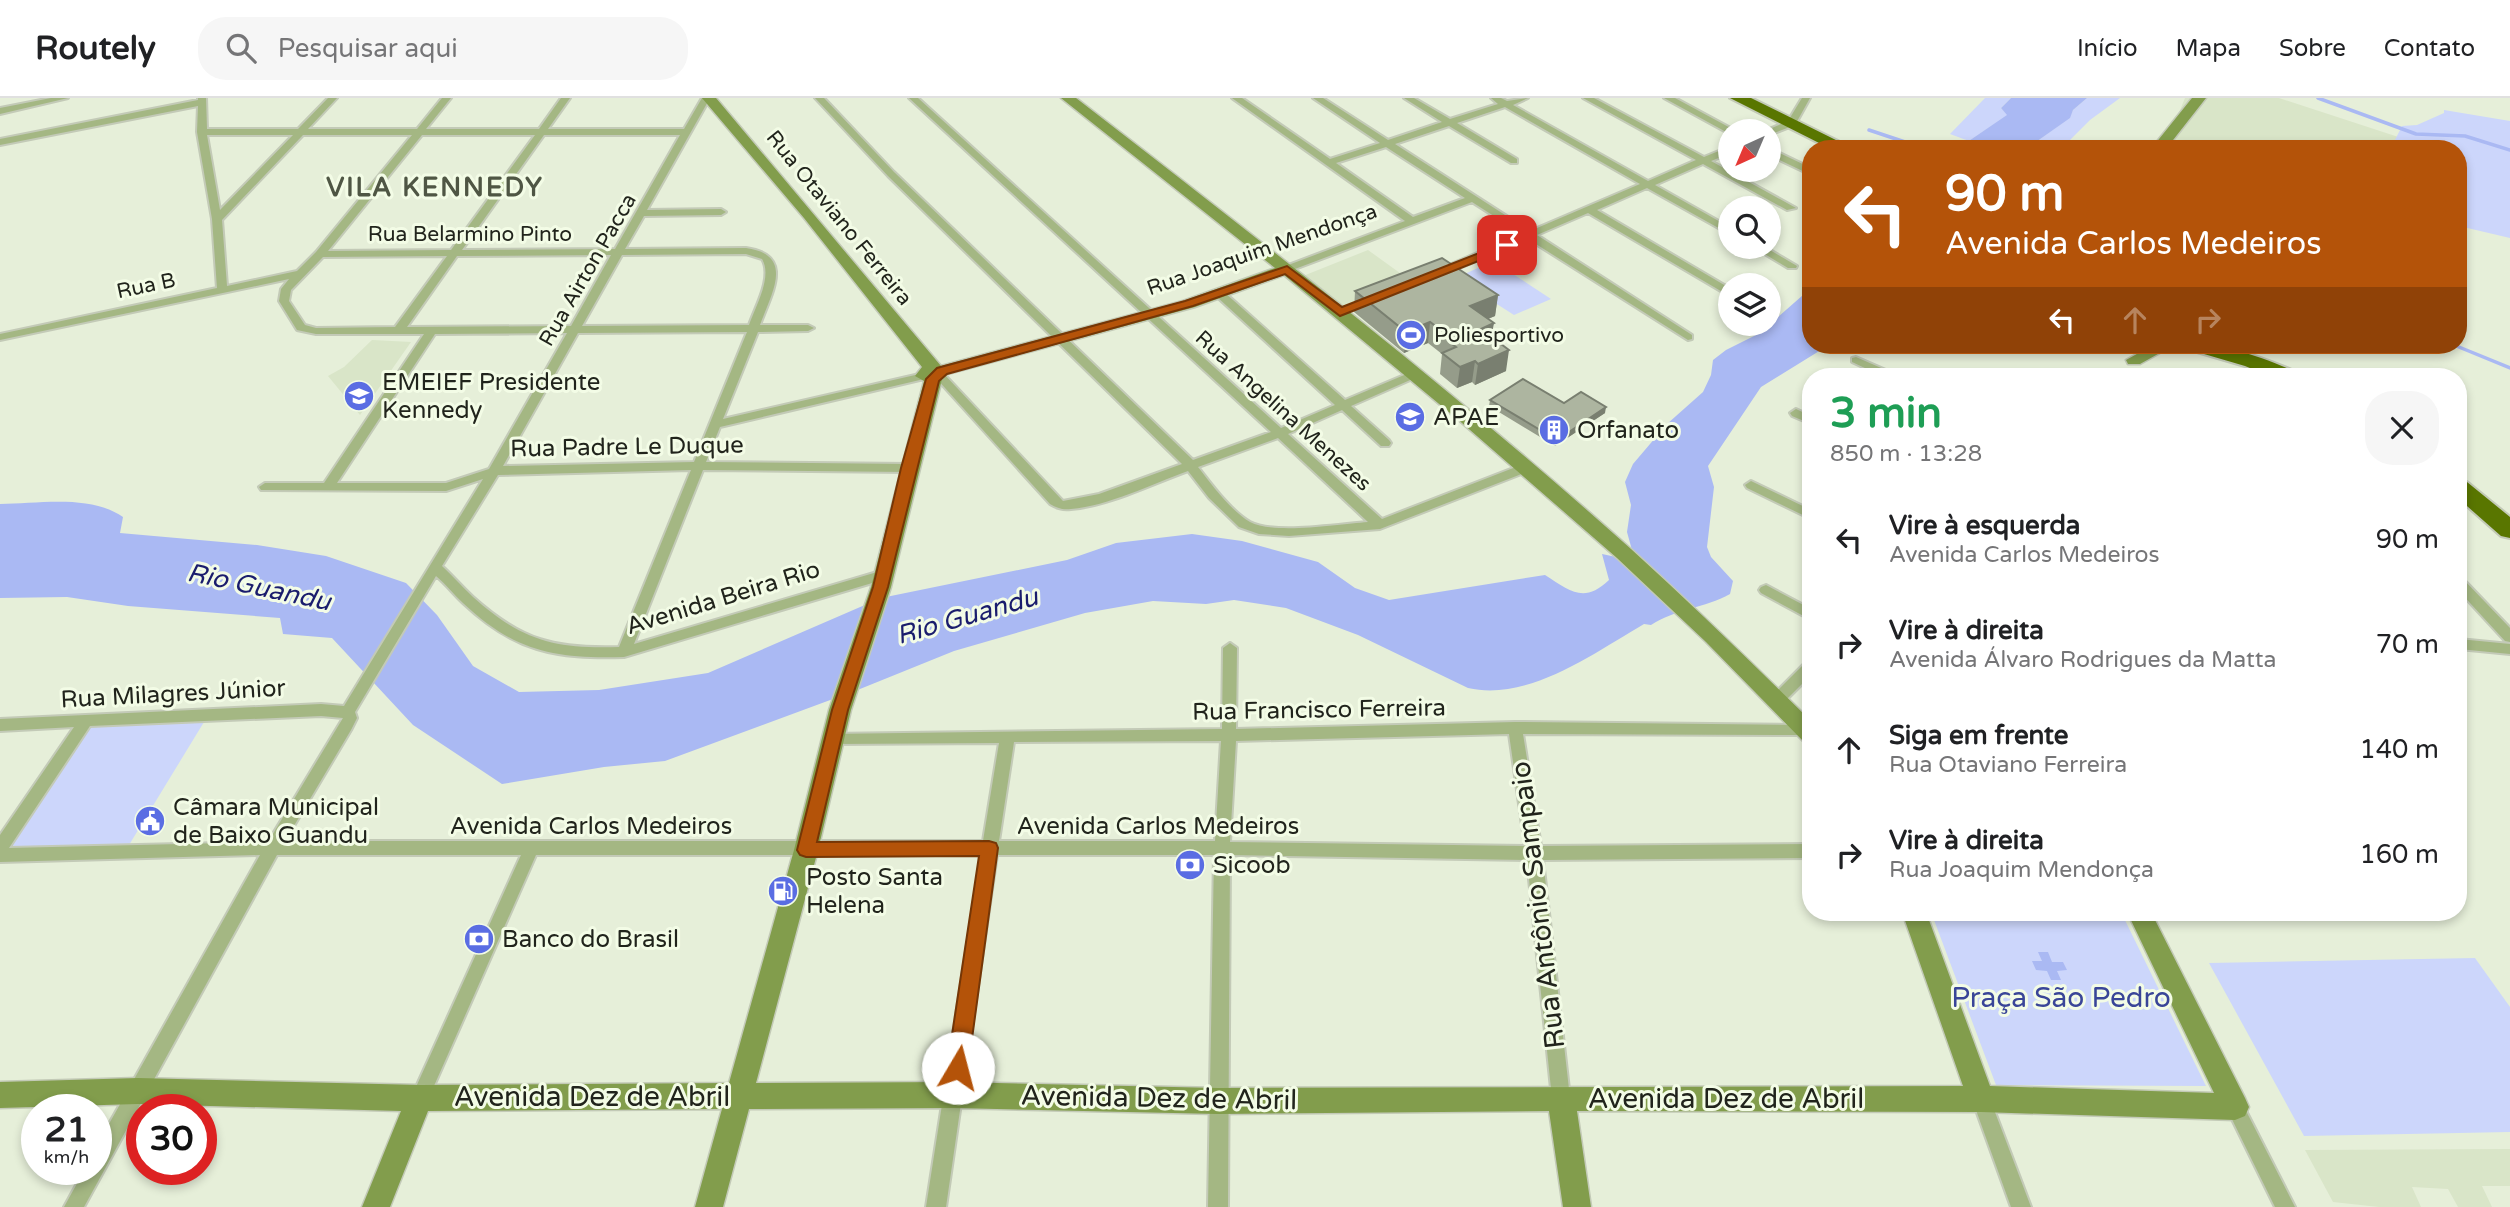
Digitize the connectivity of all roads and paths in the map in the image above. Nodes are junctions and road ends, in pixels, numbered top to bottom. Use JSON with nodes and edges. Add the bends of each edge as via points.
{"nodes":[{"id":1,"x":64,"y":98,"type":"edge"},
{"id":2,"x":333,"y":98,"type":"edge"},
{"id":3,"x":447,"y":98,"type":"edge"},
{"id":4,"x":566,"y":98,"type":"edge"},
{"id":5,"x":708,"y":98,"type":"edge"},
{"id":6,"x":819,"y":98,"type":"edge"},
{"id":7,"x":914,"y":98,"type":"edge"},
{"id":8,"x":1068,"y":98,"type":"edge"},
{"id":9,"x":1317,"y":98,"type":"edge"},
{"id":10,"x":1408,"y":98,"type":"edge"},
{"id":11,"x":1495,"y":98,"type":"edge"},
{"id":12,"x":1524,"y":98,"type":"edge"},
{"id":13,"x":1587,"y":98,"type":"edge"},
{"id":14,"x":1668,"y":98,"type":"edge"},
{"id":15,"x":1738,"y":98,"type":"edge"},
{"id":16,"x":1806,"y":98,"type":"edge"},
{"id":17,"x":2199,"y":98,"type":"edge"},
{"id":18,"x":1241,"y":99,"type":"edge"},
{"id":19,"x":204,"y":104,"type":"edge"},
{"id":20,"x":1505,"y":104,"type":"junction"},
{"id":21,"x":0,"y":111,"type":"edge"},
{"id":22,"x":1448,"y":123,"type":"junction"},
{"id":23,"x":1792,"y":123,"type":"junction"},
{"id":24,"x":1718,"y":124,"type":"edge"},
{"id":25,"x":1782,"y":127,"type":"edge"},
{"id":26,"x":202,"y":132,"type":"junction"},
{"id":27,"x":543,"y":132,"type":"junction"},
{"id":28,"x":687,"y":132,"type":"junction"},
{"id":29,"x":299,"y":134,"type":"junction"},
{"id":30,"x":418,"y":134,"type":"junction"},
{"id":31,"x":1826,"y":140,"type":"edge"},
{"id":32,"x":2165,"y":140,"type":"edge"},
{"id":33,"x":0,"y":142,"type":"edge"},
{"id":34,"x":1388,"y":145,"type":"junction"},
{"id":35,"x":1718,"y":155,"type":"edge"},
{"id":36,"x":1782,"y":158,"type":"edge"},
{"id":37,"x":1514,"y":161,"type":"dead end"},
{"id":38,"x":1702,"y":162,"type":"junction"},
{"id":39,"x":1328,"y":163,"type":"junction"},
{"id":40,"x":1802,"y":168,"type":"edge"},
{"id":41,"x":1649,"y":186,"type":"junction"},
{"id":42,"x":1473,"y":198,"type":"junction"},
{"id":43,"x":1791,"y":208,"type":"dead end"},
{"id":44,"x":1590,"y":210,"type":"junction"},
{"id":45,"x":721,"y":212,"type":"dead end"},
{"id":46,"x":643,"y":213,"type":"junction"},
{"id":47,"x":217,"y":219,"type":"junction"},
{"id":48,"x":1412,"y":221,"type":"junction"},
{"id":49,"x":1718,"y":225,"type":"edge"},
{"id":50,"x":1530,"y":236,"type":"junction"},
{"id":51,"x":619,"y":253,"type":"junction"},
{"id":52,"x":320,"y":254,"type":"junction"},
{"id":53,"x":456,"y":254,"type":"junction"},
{"id":54,"x":1779,"y":259,"type":"edge"},
{"id":55,"x":1792,"y":266,"type":"dead end"},
{"id":56,"x":1287,"y":269,"type":"junction"},
{"id":57,"x":300,"y":274,"type":"junction"},
{"id":58,"x":1429,"y":276,"type":"edge"},
{"id":59,"x":1718,"y":286,"type":"edge"},
{"id":60,"x":222,"y":289,"type":"junction"},
{"id":61,"x":1220,"y":294,"type":"junction"},
{"id":62,"x":1378,"y":297,"type":"edge"},
{"id":63,"x":1340,"y":312,"type":"junction"},
{"id":64,"x":1150,"y":314,"type":"junction"},
{"id":65,"x":754,"y":327,"type":"junction"},
{"id":66,"x":808,"y":328,"type":"dead end"},
{"id":67,"x":399,"y":330,"type":"junction"},
{"id":68,"x":431,"y":331,"type":"junction"},
{"id":69,"x":575,"y":331,"type":"junction"},
{"id":70,"x":0,"y":337,"type":"edge"},
{"id":71,"x":1058,"y":337,"type":"junction"},
{"id":72,"x":1688,"y":337,"type":"dead end"},
{"id":73,"x":2231,"y":354,"type":"edge"},
{"id":74,"x":2265,"y":354,"type":"edge"},
{"id":75,"x":1856,"y":360,"type":"dead end"},
{"id":76,"x":1874,"y":368,"type":"edge"},
{"id":77,"x":2268,"y":368,"type":"edge"},
{"id":78,"x":2289,"y":368,"type":"edge"},
{"id":79,"x":934,"y":374,"type":"junction"},
{"id":80,"x":1413,"y":374,"type":"junction"},
{"id":81,"x":1345,"y":405,"type":"junction"},
{"id":82,"x":1796,"y":413,"type":"dead end"},
{"id":83,"x":1802,"y":416,"type":"edge"},
{"id":84,"x":714,"y":425,"type":"junction"},
{"id":85,"x":1278,"y":433,"type":"junction"},
{"id":86,"x":1385,"y":443,"type":"dead end"},
{"id":87,"x":1189,"y":465,"type":"junction"},
{"id":88,"x":696,"y":466,"type":"junction"},
{"id":89,"x":908,"y":468,"type":"junction"},
{"id":90,"x":1525,"y":468,"type":"junction"},
{"id":91,"x":494,"y":470,"type":"junction"},
{"id":92,"x":1751,"y":485,"type":"dead end"},
{"id":93,"x":265,"y":487,"type":"dead end"},
{"id":94,"x":328,"y":487,"type":"junction"},
{"id":95,"x":2467,"y":494,"type":"edge"},
{"id":96,"x":1802,"y":510,"type":"edge"},
{"id":97,"x":1380,"y":525,"type":"junction"},
{"id":98,"x":2510,"y":530,"type":"edge"},
{"id":99,"x":435,"y":567,"type":"junction"},
{"id":100,"x":882,"y":581,"type":"junction"},
{"id":101,"x":1766,"y":590,"type":"dead end"},
{"id":102,"x":2467,"y":592,"type":"edge"},
{"id":103,"x":1802,"y":610,"type":"edge"},
{"id":104,"x":2510,"y":638,"type":"edge"},
{"id":105,"x":2467,"y":645,"type":"edge"},
{"id":106,"x":1230,"y":648,"type":"dead end"},
{"id":107,"x":2510,"y":649,"type":"edge"},
{"id":108,"x":624,"y":652,"type":"junction"},
{"id":109,"x":1802,"y":675,"type":"edge"},
{"id":110,"x":1777,"y":700,"type":"junction"},
{"id":111,"x":348,"y":712,"type":"junction"},
{"id":112,"x":85,"y":722,"type":"junction"},
{"id":113,"x":0,"y":725,"type":"edge"},
{"id":114,"x":1802,"y":726,"type":"edge"},
{"id":115,"x":1515,"y":728,"type":"junction"},
{"id":116,"x":1802,"y":732,"type":"edge"},
{"id":117,"x":1229,"y":735,"type":"junction"},
{"id":118,"x":833,"y":738,"type":"junction"},
{"id":119,"x":1007,"y":738,"type":"junction"},
{"id":120,"x":0,"y":848,"type":"edge"},
{"id":121,"x":273,"y":848,"type":"junction"},
{"id":122,"x":989,"y":848,"type":"junction"},
{"id":123,"x":1222,"y":848,"type":"junction"},
{"id":124,"x":531,"y":849,"type":"junction"},
{"id":125,"x":806,"y":850,"type":"junction"},
{"id":126,"x":1802,"y":851,"type":"edge"},
{"id":127,"x":1534,"y":853,"type":"junction"},
{"id":128,"x":0,"y":855,"type":"edge"},
{"id":129,"x":1917,"y":921,"type":"edge"},
{"id":130,"x":2143,"y":921,"type":"edge"},
{"id":131,"x":138,"y":1091,"type":"junction"},
{"id":132,"x":0,"y":1094,"type":"edge"},
{"id":133,"x":954,"y":1095,"type":"junction"},
{"id":134,"x":737,"y":1096,"type":"junction"},
{"id":135,"x":420,"y":1098,"type":"junction"},
{"id":136,"x":1561,"y":1098,"type":"junction"},
{"id":137,"x":1981,"y":1099,"type":"junction"},
{"id":138,"x":1218,"y":1101,"type":"junction"},
{"id":139,"x":2235,"y":1107,"type":"junction"},
{"id":140,"x":112,"y":1138,"type":"edge"},
{"id":141,"x":86,"y":1185,"type":"edge"},
{"id":142,"x":74,"y":1207,"type":"edge"},
{"id":143,"x":376,"y":1207,"type":"edge"},
{"id":144,"x":709,"y":1207,"type":"edge"},
{"id":145,"x":936,"y":1207,"type":"edge"},
{"id":146,"x":1218,"y":1207,"type":"edge"},
{"id":147,"x":1577,"y":1207,"type":"edge"},
{"id":148,"x":2021,"y":1207,"type":"edge"},
{"id":149,"x":2285,"y":1207,"type":"edge"}],
"edges":[{"from":1,"to":21,"type":"street"},
{"from":2,"to":29,"type":"street"},
{"from":3,"to":30,"type":"street"},
{"from":4,"to":27,"type":"street"},
{"from":5,"to":28,"type":"street","name":"Rua Airton Pacca"},
{"from":5,"to":79,"type":"street","name":"Rua Otaviano Ferreira","via":[[809,215]]},
{"from":6,"to":71,"type":"street"},
{"from":7,"to":64,"type":"street","name":"Rua Angelina Menezes"},
{"from":8,"to":56,"type":"street"},
{"from":9,"to":34,"type":"street"},
{"from":10,"to":22,"type":"street"},
{"from":11,"to":20,"type":"street"},
{"from":12,"to":20,"type":"street"},
{"from":13,"to":38,"type":"street"},
{"from":14,"to":24,"type":"street"},
{"from":15,"to":23,"type":"highway"},
{"from":16,"to":23,"type":"street"},
{"from":17,"to":32,"type":"street"},
{"from":18,"to":39,"type":"street"},
{"from":19,"to":26,"type":"street"},
{"from":19,"to":33,"type":"street"},
{"from":20,"to":22,"type":"street"},
{"from":20,"to":41,"type":"street"},
{"from":22,"to":34,"type":"street"},
{"from":22,"to":37,"type":"street"},
{"from":23,"to":25,"type":"street"},
{"from":23,"to":31,"type":"highway"},
{"from":26,"to":29,"type":"street"},
{"from":26,"to":47,"type":"street"},
{"from":27,"to":28,"type":"street"},
{"from":27,"to":30,"type":"street"},
{"from":27,"to":53,"type":"street"},
{"from":28,"to":46,"type":"street","name":"Rua Airton Pacca"},
{"from":29,"to":30,"type":"street"},
{"from":29,"to":47,"type":"street"},
{"from":30,"to":52,"type":"street"},
{"from":34,"to":39,"type":"street"},
{"from":34,"to":42,"type":"street"},
{"from":35,"to":38,"type":"street"},
{"from":36,"to":40,"type":"street"},
{"from":38,"to":41,"type":"street"},
{"from":38,"to":43,"type":"street"},
{"from":39,"to":48,"type":"street"},
{"from":41,"to":44,"type":"street"},
{"from":41,"to":49,"type":"street"},
{"from":42,"to":48,"type":"street","name":"Rua Joaquim Mendonça"},
{"from":42,"to":50,"type":"street"},
{"from":44,"to":50,"type":"street"},
{"from":44,"to":59,"type":"street"},
{"from":45,"to":46,"type":"street"},
{"from":46,"to":51,"type":"street","name":"Rua Airton Pacca"},
{"from":47,"to":60,"type":"street"},
{"from":48,"to":56,"type":"street","name":"Rua Joaquim Mendonça"},
{"from":50,"to":58,"type":"street"},
{"from":50,"to":72,"type":"street"},
{"from":51,"to":53,"type":"street","name":"Rua Belarmino Pinto"},
{"from":51,"to":65,"type":"street","name":"Rua Belarmino Pinto","via":[[746,251],[765,257],[771,274]]},
{"from":51,"to":69,"type":"street","name":"Rua Airton Pacca"},
{"from":52,"to":53,"type":"street","name":"Rua Belarmino Pinto"},
{"from":52,"to":57,"type":"street"},
{"from":53,"to":67,"type":"street"},
{"from":54,"to":55,"type":"street"},
{"from":56,"to":61,"type":"street","name":"Rua Joaquim Mendonça"},
{"from":56,"to":63,"type":"street"},
{"from":57,"to":60,"type":"street","name":"Rua B"},
{"from":57,"to":67,"type":"street","via":[[283,295],[301,328]]},
{"from":60,"to":70,"type":"street","name":"Rua B"},
{"from":61,"to":64,"type":"street","name":"Rua Joaquim Mendonça"},
{"from":61,"to":81,"type":"street"},
{"from":62,"to":63,"type":"street"},
{"from":63,"to":80,"type":"street"},
{"from":64,"to":71,"type":"street","name":"Rua Joaquim Mendonça"},
{"from":64,"to":85,"type":"street","name":"Rua Angelina Menezes"},
{"from":65,"to":66,"type":"street"},
{"from":65,"to":69,"type":"street"},
{"from":65,"to":84,"type":"street"},
{"from":67,"to":68,"type":"street"},
{"from":68,"to":69,"type":"street"},
{"from":68,"to":94,"type":"street"},
{"from":69,"to":91,"type":"street","name":"Rua Airton Pacca"},
{"from":71,"to":79,"type":"street","name":"Rua Joaquim Mendonça"},
{"from":71,"to":87,"type":"street"},
{"from":73,"to":77,"type":"highway"},
{"from":74,"to":78,"type":"highway"},
{"from":75,"to":76,"type":"street"},
{"from":79,"to":84,"type":"street","name":"Rua Joaquim Mendonça"},
{"from":79,"to":87,"type":"street","name":"Rua Otaviano Ferreira","via":[[1061,505],[1089,501]]},
{"from":79,"to":89,"type":"street"},
{"from":80,"to":81,"type":"street"},
{"from":80,"to":90,"type":"street"},
{"from":81,"to":85,"type":"street"},
{"from":81,"to":86,"type":"street"},
{"from":82,"to":83,"type":"street"},
{"from":84,"to":88,"type":"street"},
{"from":85,"to":87,"type":"street"},
{"from":85,"to":97,"type":"street","name":"Rua Angelina Menezes"},
{"from":87,"to":97,"type":"street","via":[[1234,517],[1259,530]]},
{"from":88,"to":89,"type":"street","name":"Rua Padre Le Duque"},
{"from":88,"to":91,"type":"street","name":"Rua Padre Le Duque"},
{"from":88,"to":108,"type":"street"},
{"from":89,"to":100,"type":"street"},
{"from":90,"to":97,"type":"street"},
{"from":90,"to":110,"type":"street","via":[[1699,623]]},
{"from":91,"to":94,"type":"street","name":"Rua Padre Le Duque","via":[[446,487]]},
{"from":91,"to":99,"type":"street","name":"Rua Airton Pacca"},
{"from":92,"to":96,"type":"street"},
{"from":93,"to":94,"type":"street","name":"Rua Padre Le Duque"},
{"from":95,"to":98,"type":"highway"},
{"from":99,"to":108,"type":"street","name":"Avenida Beira Rio","via":[[514,637],[580,654]]},
{"from":99,"to":111,"type":"street","name":"Rua Airton Pacca"},
{"from":100,"to":108,"type":"street","name":"Avenida Beira Rio"},
{"from":100,"to":118,"type":"street"},
{"from":101,"to":103,"type":"street"},
{"from":102,"to":104,"type":"street"},
{"from":105,"to":107,"type":"street"},
{"from":106,"to":117,"type":"street"},
{"from":109,"to":110,"type":"street"},
{"from":110,"to":114,"type":"street"},
{"from":111,"to":112,"type":"street","name":"Rua Milagres Júnior"},
{"from":111,"to":121,"type":"street","name":"Rua Airton Pacca","via":[[346,726]]},
{"from":112,"to":113,"type":"street","name":"Rua Milagres Júnior"},
{"from":112,"to":120,"type":"street"},
{"from":115,"to":116,"type":"street","name":"Rua Francisco Ferreira"},
{"from":115,"to":117,"type":"street","name":"Rua Francisco Ferreira"},
{"from":115,"to":127,"type":"street","name":"Rua Antônio Sampaio"},
{"from":117,"to":119,"type":"street","name":"Rua Francisco Ferreira"},
{"from":117,"to":123,"type":"street"},
{"from":118,"to":119,"type":"street","name":"Rua Francisco Ferreira"},
{"from":118,"to":125,"type":"street"},
{"from":119,"to":122,"type":"street"},
{"from":121,"to":124,"type":"street","name":"Avenida Carlos Medeiros"},
{"from":121,"to":128,"type":"street","name":"Avenida Carlos Medeiros"},
{"from":121,"to":131,"type":"street","name":"Rua Airton Pacca"},
{"from":122,"to":123,"type":"street","name":"Avenida Carlos Medeiros"},
{"from":122,"to":125,"type":"street","name":"Avenida Carlos Medeiros"},
{"from":122,"to":133,"type":"street"},
{"from":123,"to":127,"type":"street","name":"Avenida Carlos Medeiros"},
{"from":123,"to":138,"type":"street"},
{"from":124,"to":125,"type":"street","name":"Avenida Carlos Medeiros"},
{"from":124,"to":135,"type":"street"},
{"from":125,"to":134,"type":"street"},
{"from":126,"to":127,"type":"street","name":"Avenida Carlos Medeiros"},
{"from":127,"to":136,"type":"street","name":"Rua Antônio Sampaio"},
{"from":129,"to":137,"type":"street"},
{"from":130,"to":139,"type":"street"},
{"from":131,"to":132,"type":"street","name":"Avenida Dez de Abril"},
{"from":131,"to":135,"type":"street","name":"Avenida Dez de Abril"},
{"from":131,"to":140,"type":"street","name":"Rua Airton Pacca"},
{"from":133,"to":134,"type":"street","name":"Avenida Dez de Abril"},
{"from":133,"to":138,"type":"street","name":"Avenida Dez de Abril"},
{"from":133,"to":145,"type":"street"},
{"from":134,"to":135,"type":"street","name":"Avenida Dez de Abril"},
{"from":134,"to":144,"type":"street"},
{"from":135,"to":143,"type":"street"},
{"from":136,"to":137,"type":"street","name":"Avenida Dez de Abril"},
{"from":136,"to":138,"type":"street","name":"Avenida Dez de Abril"},
{"from":136,"to":147,"type":"street","name":"Rua Antônio Sampaio"},
{"from":137,"to":139,"type":"street","name":"Avenida Dez de Abril"},
{"from":137,"to":148,"type":"street"},
{"from":138,"to":146,"type":"street"},
{"from":139,"to":149,"type":"street"},
{"from":141,"to":142,"type":"street","name":"Rua Airton Pacca"}]}
